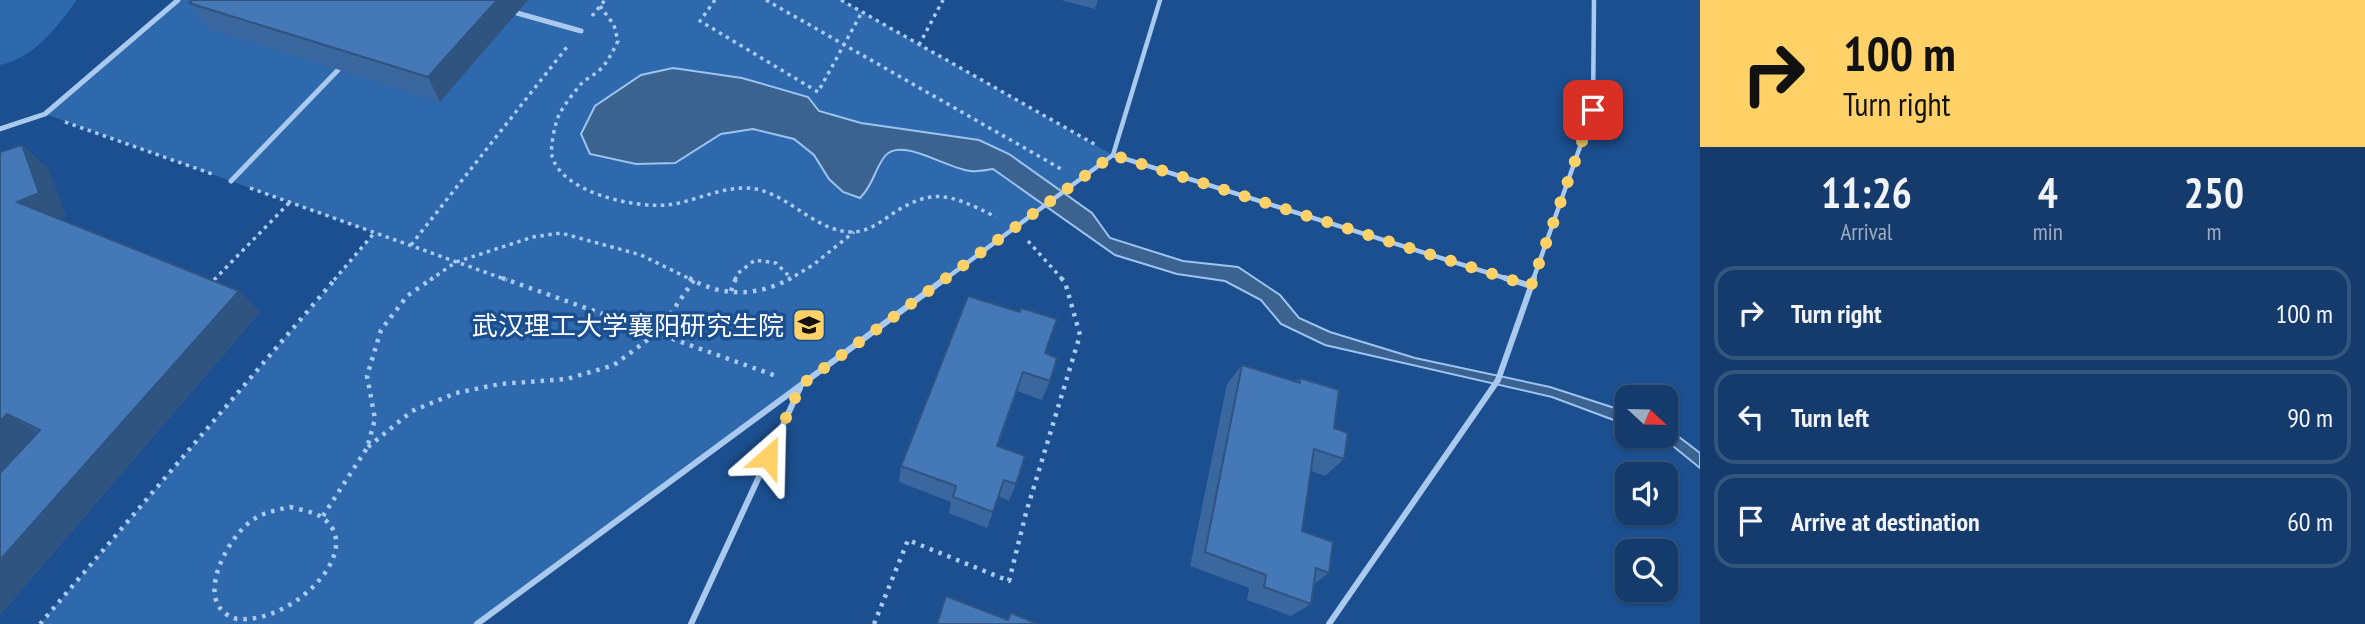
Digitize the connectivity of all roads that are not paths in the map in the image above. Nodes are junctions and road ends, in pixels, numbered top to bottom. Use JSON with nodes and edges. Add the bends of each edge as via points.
{"nodes":[{"id":1,"x":178,"y":0,"type":"edge"},
{"id":2,"x":1160,"y":0,"type":"edge"},
{"id":3,"x":1594,"y":0,"type":"edge"},
{"id":4,"x":517,"y":13,"type":"dead end"},
{"id":5,"x":581,"y":31,"type":"road end"},
{"id":6,"x":338,"y":70,"type":"edge"},
{"id":7,"x":0,"y":129,"type":"edge"},
{"id":8,"x":1113,"y":155,"type":"junction"},
{"id":9,"x":231,"y":181,"type":"road end"},
{"id":10,"x":1531,"y":286,"type":"junction"},
{"id":11,"x":801,"y":385,"type":"junction"},
{"id":12,"x":477,"y":624,"type":"edge"},
{"id":13,"x":691,"y":624,"type":"edge"},
{"id":14,"x":1329,"y":624,"type":"edge"}],
"edges":[{"from":1,"to":7,"type":"street","via":[[45,114]]},
{"from":2,"to":8,"type":"lane"},
{"from":3,"to":10,"type":"lane","via":[[1593,110]]},
{"from":4,"to":5,"type":"street"},
{"from":6,"to":9,"type":"street"},
{"from":8,"to":10,"type":"lane"},
{"from":8,"to":11,"type":"lane"},
{"from":10,"to":14,"type":"lane","via":[[1498,380]]},
{"from":11,"to":12,"type":"lane"},
{"from":11,"to":13,"type":"lane"}]}
